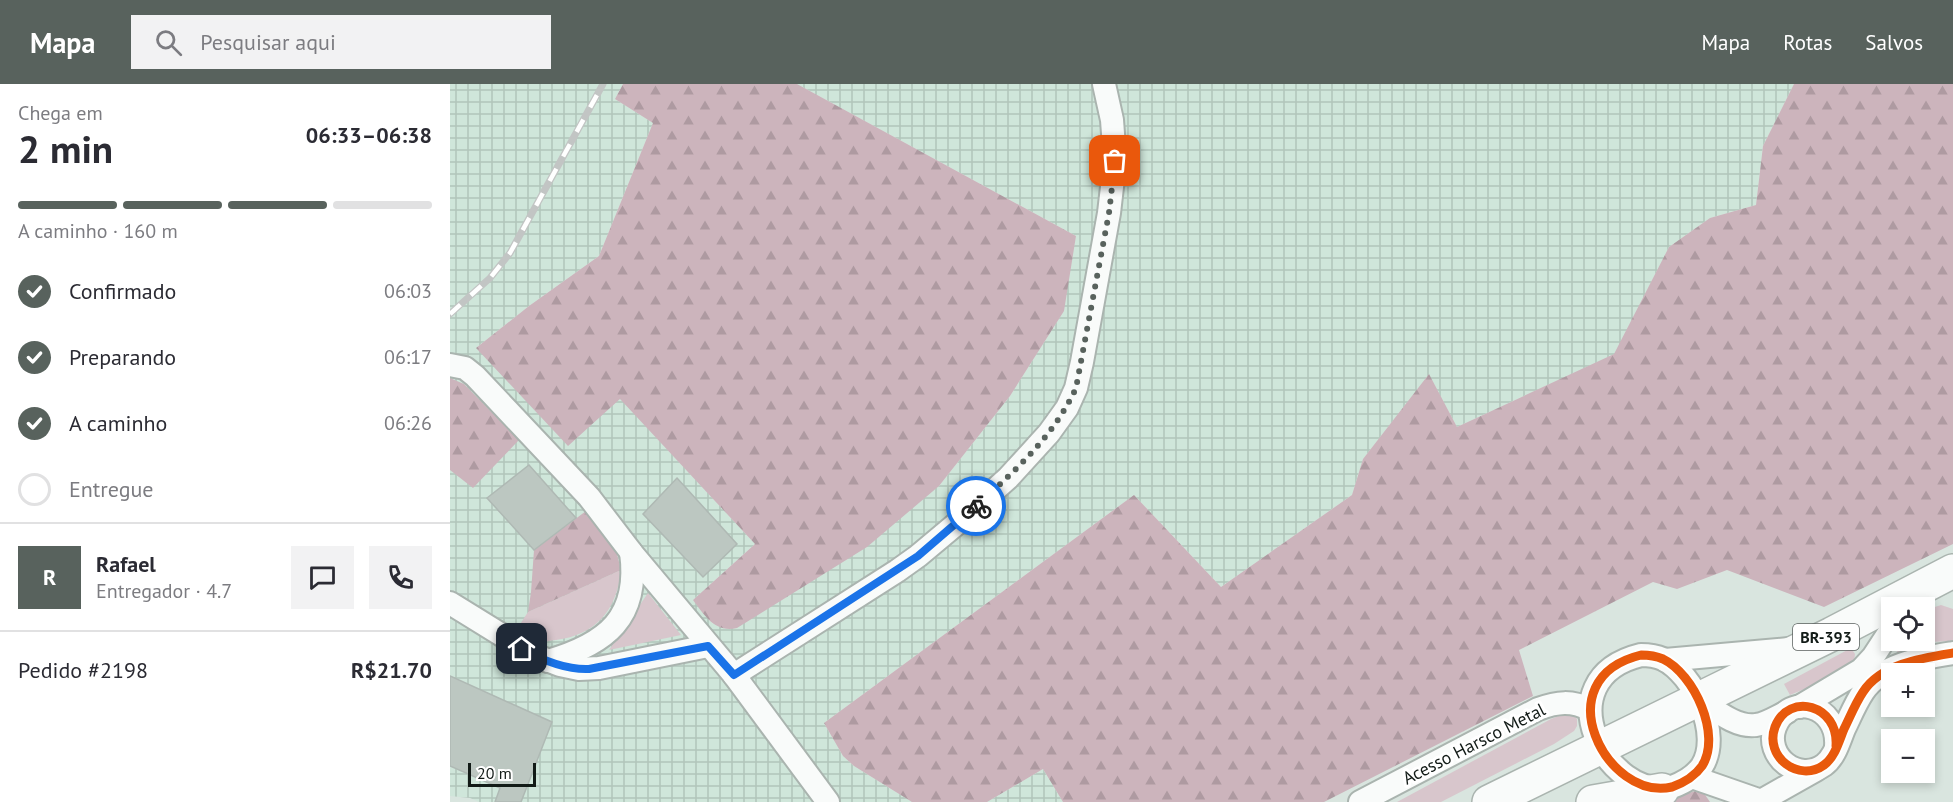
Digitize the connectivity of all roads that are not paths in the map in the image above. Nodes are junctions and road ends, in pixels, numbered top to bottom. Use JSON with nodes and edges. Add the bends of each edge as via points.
{"nodes":[{"id":1,"x":1104,"y":84,"type":"edge"},
{"id":2,"x":450,"y":364,"type":"edge"},
{"id":3,"x":631,"y":552,"type":"junction"},
{"id":4,"x":1953,"y":571,"type":"edge"},
{"id":5,"x":1913,"y":597,"type":"edge"},
{"id":6,"x":450,"y":603,"type":"edge"},
{"id":7,"x":1881,"y":612,"type":"edge"},
{"id":8,"x":1881,"y":644,"type":"edge"},
{"id":9,"x":708,"y":646,"type":"junction"},
{"id":10,"x":1805,"y":647,"type":"junction"},
{"id":11,"x":1953,"y":653,"type":"edge"},
{"id":12,"x":1665,"y":660,"type":"junction"},
{"id":13,"x":548,"y":661,"type":"junction"},
{"id":14,"x":734,"y":675,"type":"junction"},
{"id":15,"x":1698,"y":699,"type":"junction"},
{"id":16,"x":1794,"y":709,"type":"junction"},
{"id":17,"x":1590,"y":710,"type":"junction"},
{"id":18,"x":1836,"y":746,"type":"junction"},
{"id":19,"x":1600,"y":748,"type":"junction"},
{"id":20,"x":1817,"y":769,"type":"junction"},
{"id":21,"x":1677,"y":783,"type":"junction"},
{"id":22,"x":828,"y":802,"type":"edge"},
{"id":23,"x":1360,"y":802,"type":"edge"},
{"id":24,"x":1489,"y":802,"type":"edge"},
{"id":25,"x":1593,"y":802,"type":"edge"},
{"id":26,"x":1760,"y":802,"type":"edge"}],
"edges":[{"from":1,"to":14,"type":"street","via":[[1115,140],[1113,185],[1082,362],[1067,408],[1022,464],[936,541],[897,571]]},
{"from":2,"to":3,"type":"street","via":[[475,376],[589,497]]},
{"from":3,"to":9,"type":"street"},
{"from":3,"to":13,"type":"street","via":[[632,591],[616,623],[582,650]]},
{"from":4,"to":5,"type":"highway","number":"BR-393"},
{"from":6,"to":13,"type":"street"},
{"from":7,"to":10,"type":"highway","number":"BR-393"},
{"from":8,"to":16,"type":"street","via":[[1861,670]]},
{"from":9,"to":13,"type":"street","via":[[589,669]]},
{"from":9,"to":14,"type":"street"},
{"from":10,"to":12,"type":"street"},
{"from":10,"to":15,"type":"highway","number":"BR-393"},
{"from":11,"to":18,"type":"street","via":[[1900,665],[1879,677],[1864,691]]},
{"from":12,"to":15,"type":"street","via":[[1682,675]]},
{"from":12,"to":17,"type":"street","via":[[1641,655],[1617,663],[1597,683]]},
{"from":14,"to":22,"type":"street"},
{"from":15,"to":16,"type":"street","via":[[1749,726]]},
{"from":15,"to":19,"type":"highway","number":"BR-393"},
{"from":15,"to":21,"type":"street","via":[[1708,726],[1707,753],[1701,766]]},
{"from":16,"to":18,"type":"street","via":[[1810,707],[1828,717],[1837,736]]},
{"from":16,"to":20,"type":"street","via":[[1780,718],[1775,728],[1775,749],[1787,766],[1796,770]]},
{"from":17,"to":19,"type":"street"},
{"from":17,"to":23,"type":"street","name":"Acesso Harsco Metal","via":[[1568,702],[1538,709]]},
{"from":18,"to":20,"type":"street","via":[[1833,756]]},
{"from":19,"to":21,"type":"street","via":[[1622,775],[1648,788]]},
{"from":19,"to":24,"type":"highway","number":"BR-393"},
{"from":20,"to":26,"type":"street"},
{"from":21,"to":25,"type":"highway"},
{"from":21,"to":26,"type":"street"}]}
